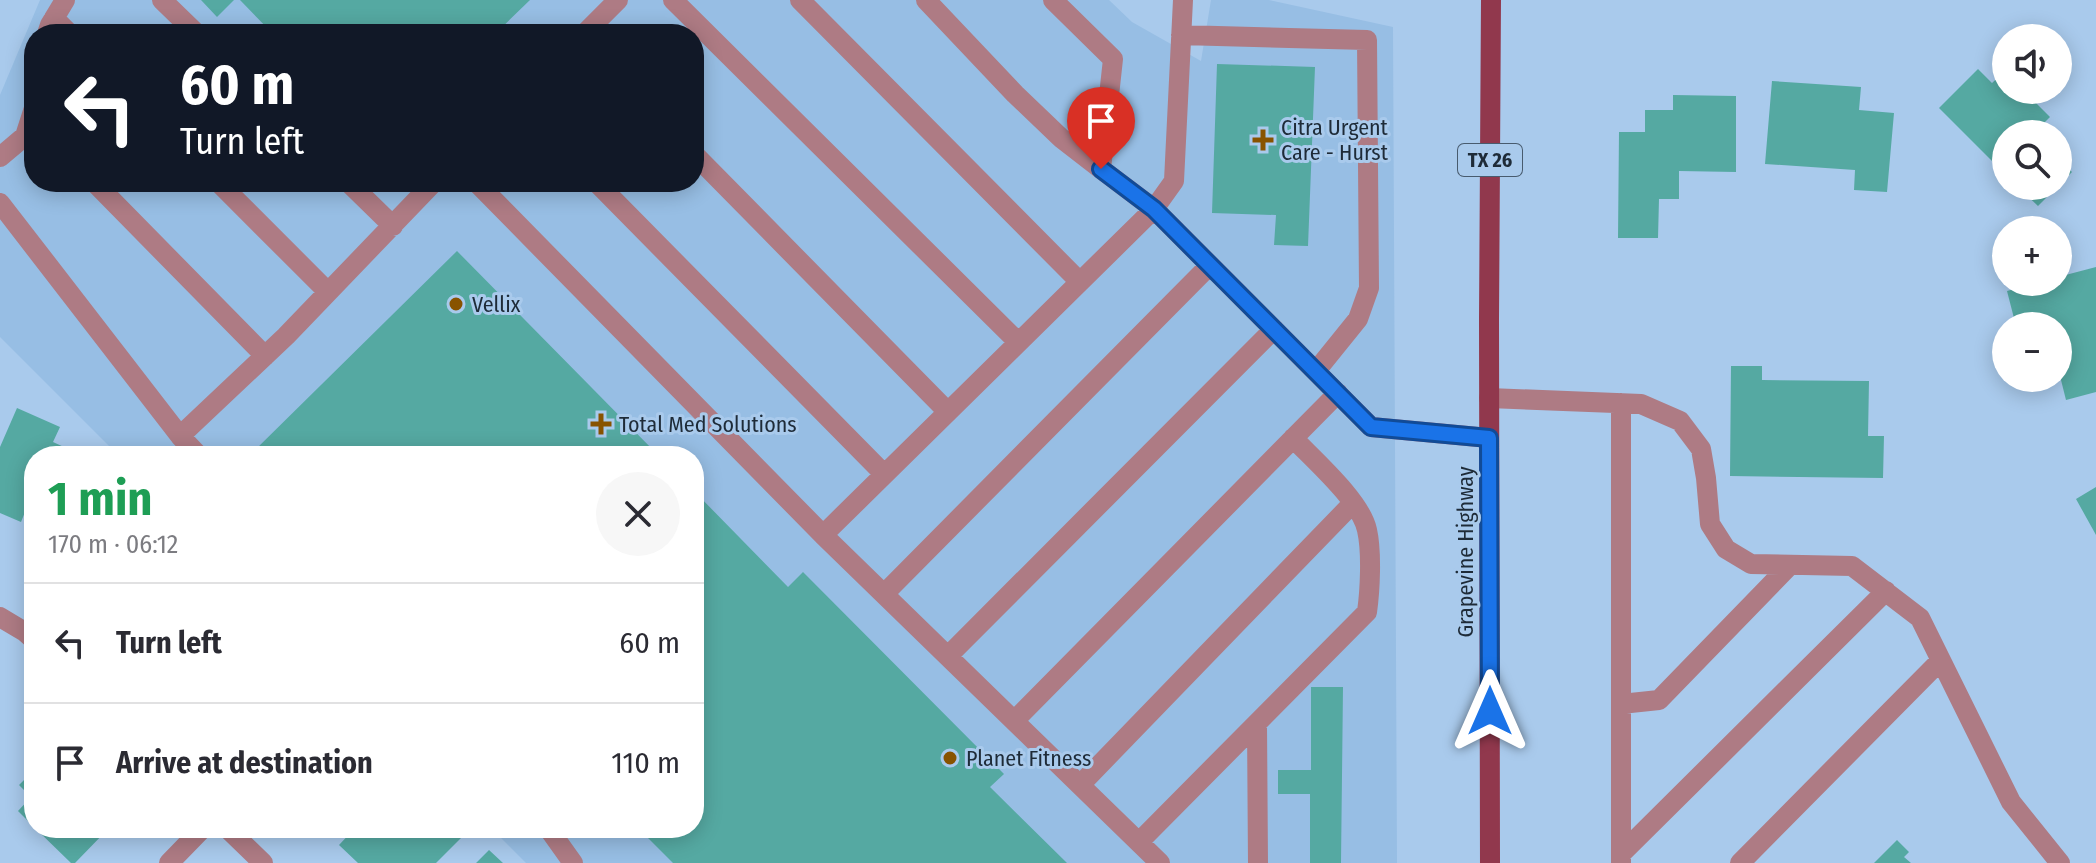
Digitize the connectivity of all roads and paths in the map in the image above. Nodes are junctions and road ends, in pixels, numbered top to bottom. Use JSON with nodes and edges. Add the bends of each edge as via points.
{"nodes":[{"id":1,"x":162,"y":0,"type":"edge"},
{"id":2,"x":618,"y":0,"type":"edge"},
{"id":3,"x":673,"y":0,"type":"edge"},
{"id":4,"x":800,"y":0,"type":"edge"},
{"id":5,"x":926,"y":0,"type":"edge"},
{"id":6,"x":1053,"y":0,"type":"edge"},
{"id":7,"x":1183,"y":0,"type":"edge"},
{"id":8,"x":1491,"y":0,"type":"edge"},
{"id":9,"x":187,"y":24,"type":"edge"},
{"id":10,"x":594,"y":24,"type":"edge"},
{"id":11,"x":697,"y":24,"type":"edge"},
{"id":12,"x":704,"y":31,"type":"edge"},
{"id":13,"x":1181,"y":35,"type":"junction"},
{"id":14,"x":24,"y":137,"type":"edge"},
{"id":15,"x":0,"y":157,"type":"edge"},
{"id":16,"x":704,"y":164,"type":"edge"},
{"id":17,"x":1101,"y":169,"type":"junction"},
{"id":18,"x":104,"y":192,"type":"edge"},
{"id":19,"x":228,"y":192,"type":"edge"},
{"id":20,"x":358,"y":192,"type":"edge"},
{"id":21,"x":425,"y":192,"type":"edge"},
{"id":22,"x":486,"y":192,"type":"edge"},
{"id":23,"x":606,"y":192,"type":"edge"},
{"id":24,"x":0,"y":203,"type":"edge"},
{"id":25,"x":1154,"y":209,"type":"junction"},
{"id":26,"x":393,"y":226,"type":"junction"},
{"id":27,"x":1210,"y":265,"type":"junction"},
{"id":28,"x":1080,"y":282,"type":"junction"},
{"id":29,"x":328,"y":292,"type":"junction"},
{"id":30,"x":1274,"y":329,"type":"junction"},
{"id":31,"x":1018,"y":342,"type":"junction"},
{"id":32,"x":265,"y":356,"type":"junction"},
{"id":33,"x":1316,"y":371,"type":"junction"},
{"id":34,"x":1338,"y":393,"type":"junction"},
{"id":35,"x":1489,"y":398,"type":"junction"},
{"id":36,"x":1621,"y":403,"type":"junction"},
{"id":37,"x":948,"y":412,"type":"junction"},
{"id":38,"x":180,"y":436,"type":"junction"},
{"id":39,"x":1293,"y":438,"type":"junction"},
{"id":40,"x":1489,"y":438,"type":"junction"},
{"id":41,"x":190,"y":446,"type":"edge"},
{"id":42,"x":884,"y":474,"type":"junction"},
{"id":43,"x":1353,"y":503,"type":"junction"},
{"id":44,"x":823,"y":535,"type":"junction"},
{"id":45,"x":1790,"y":565,"type":"junction"},
{"id":46,"x":1886,"y":591,"type":"junction"},
{"id":47,"x":884,"y":594,"type":"junction"},
{"id":48,"x":0,"y":617,"type":"edge"},
{"id":49,"x":24,"y":631,"type":"edge"},
{"id":50,"x":948,"y":656,"type":"junction"},
{"id":51,"x":1941,"y":660,"type":"junction"},
{"id":52,"x":1621,"y":704,"type":"junction"},
{"id":53,"x":1014,"y":721,"type":"junction"},
{"id":54,"x":1257,"y":725,"type":"junction"},
{"id":55,"x":1080,"y":785,"type":"junction"},
{"id":56,"x":193,"y":838,"type":"edge"},
{"id":57,"x":237,"y":838,"type":"edge"},
{"id":58,"x":555,"y":838,"type":"edge"},
{"id":59,"x":1139,"y":842,"type":"junction"},
{"id":60,"x":1621,"y":858,"type":"edge"},
{"id":61,"x":169,"y":863,"type":"edge"},
{"id":62,"x":263,"y":863,"type":"edge"},
{"id":63,"x":573,"y":863,"type":"edge"},
{"id":64,"x":1160,"y":863,"type":"edge"},
{"id":65,"x":1258,"y":863,"type":"edge"},
{"id":66,"x":1490,"y":863,"type":"edge"},
{"id":67,"x":1740,"y":863,"type":"edge"},
{"id":68,"x":2060,"y":863,"type":"edge"}],
"edges":[{"from":1,"to":9,"type":"street"},
{"from":2,"to":10,"type":"street"},
{"from":3,"to":11,"type":"street"},
{"from":4,"to":28,"type":"street"},
{"from":5,"to":17,"type":"street","via":[[1015,94]]},
{"from":6,"to":17,"type":"street","via":[[1113,59]]},
{"from":7,"to":13,"type":"street"},
{"from":8,"to":35,"type":"main road","name":"Grapevine Highway","number":"TX 26"},
{"from":12,"to":31,"type":"street"},
{"from":13,"to":25,"type":"street","via":[[1174,181]]},
{"from":13,"to":33,"type":"street","via":[[1367,40],[1369,288],[1358,319]]},
{"from":14,"to":15,"type":"street"},
{"from":16,"to":37,"type":"street"},
{"from":17,"to":25,"type":"street"},
{"from":18,"to":32,"type":"street"},
{"from":19,"to":29,"type":"street"},
{"from":20,"to":26,"type":"street"},
{"from":21,"to":26,"type":"street"},
{"from":22,"to":44,"type":"street"},
{"from":23,"to":42,"type":"street"},
{"from":24,"to":38,"type":"street"},
{"from":25,"to":27,"type":"street"},
{"from":25,"to":28,"type":"street"},
{"from":26,"to":29,"type":"street"},
{"from":27,"to":30,"type":"street"},
{"from":27,"to":47,"type":"street"},
{"from":28,"to":31,"type":"street"},
{"from":29,"to":32,"type":"street"},
{"from":30,"to":33,"type":"street"},
{"from":30,"to":50,"type":"street"},
{"from":31,"to":37,"type":"street"},
{"from":32,"to":38,"type":"street"},
{"from":33,"to":34,"type":"street"},
{"from":34,"to":39,"type":"street"},
{"from":34,"to":40,"type":"street","via":[[1371,427]]},
{"from":35,"to":36,"type":"street"},
{"from":35,"to":40,"type":"main road","name":"Grapevine Highway","number":"TX 26"},
{"from":36,"to":45,"type":"street","via":[[1641,404],[1680,421],[1701,449],[1710,524],[1726,549],[1751,564]]},
{"from":36,"to":52,"type":"street"},
{"from":37,"to":42,"type":"street"},
{"from":38,"to":41,"type":"street"},
{"from":39,"to":43,"type":"street"},
{"from":39,"to":53,"type":"street"},
{"from":40,"to":66,"type":"main road","name":"Grapevine Highway","number":"TX 26"},
{"from":42,"to":44,"type":"street"},
{"from":43,"to":54,"type":"street","via":[[1367,528],[1367,612]]},
{"from":43,"to":55,"type":"street"},
{"from":44,"to":47,"type":"street"},
{"from":45,"to":46,"type":"street","via":[[1852,566]]},
{"from":45,"to":52,"type":"street","via":[[1659,700]]},
{"from":46,"to":51,"type":"street","via":[[1920,618]]},
{"from":46,"to":60,"type":"street"},
{"from":47,"to":50,"type":"street"},
{"from":48,"to":49,"type":"street"},
{"from":50,"to":53,"type":"street"},
{"from":51,"to":67,"type":"street"},
{"from":51,"to":68,"type":"street","via":[[2011,802]]},
{"from":52,"to":60,"type":"street"},
{"from":53,"to":55,"type":"street"},
{"from":54,"to":59,"type":"street"},
{"from":54,"to":65,"type":"street"},
{"from":55,"to":59,"type":"street"},
{"from":56,"to":61,"type":"street"},
{"from":57,"to":62,"type":"street"},
{"from":58,"to":63,"type":"street"},
{"from":59,"to":64,"type":"street"}]}
